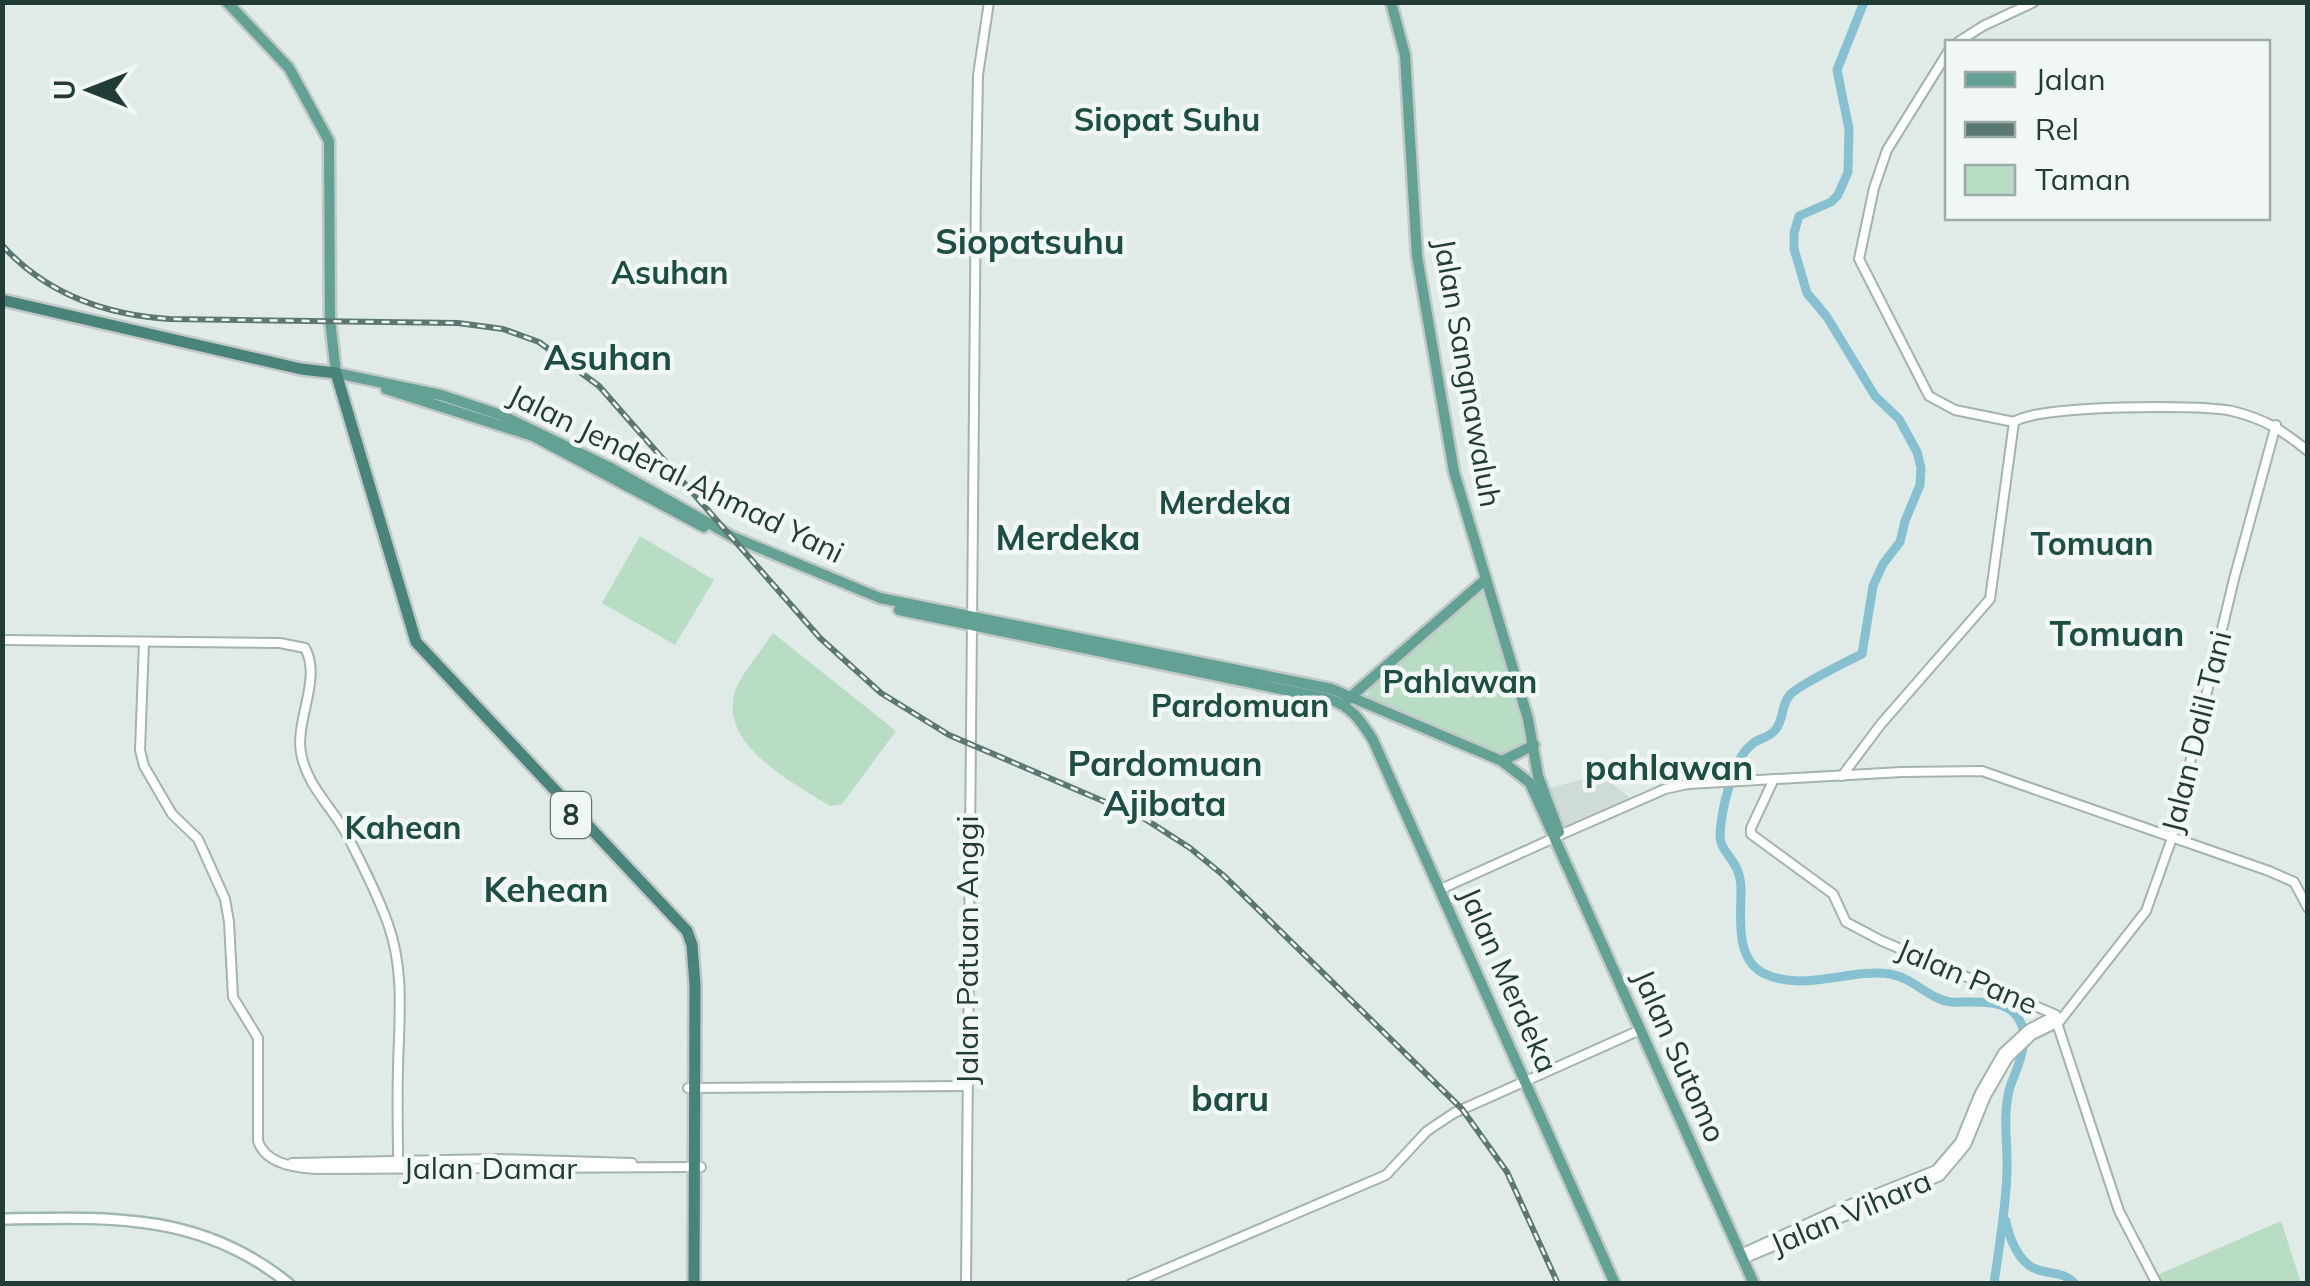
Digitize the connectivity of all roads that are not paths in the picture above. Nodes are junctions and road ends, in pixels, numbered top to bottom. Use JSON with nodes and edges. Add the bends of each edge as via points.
{"nodes":[{"id":1,"x":227,"y":2,"type":"edge"},
{"id":2,"x":989,"y":2,"type":"edge"},
{"id":3,"x":1391,"y":2,"type":"edge"},
{"id":4,"x":2034,"y":2,"type":"edge"},
{"id":5,"x":1961,"y":40,"type":"edge"},
{"id":6,"x":1945,"y":57,"type":"edge"},
{"id":7,"x":2,"y":300,"type":"edge"},
{"id":8,"x":332,"y":373,"type":"junction"},
{"id":9,"x":2014,"y":422,"type":"junction"},
{"id":10,"x":2276,"y":424,"type":"junction"},
{"id":11,"x":2308,"y":451,"type":"edge"},
{"id":12,"x":1486,"y":579,"type":"junction"},
{"id":13,"x":973,"y":621,"type":"junction"},
{"id":14,"x":2,"y":640,"type":"edge"},
{"id":15,"x":144,"y":642,"type":"junction"},
{"id":16,"x":1347,"y":700,"type":"junction"},
{"id":17,"x":1390,"y":712,"type":"junction"},
{"id":18,"x":1374,"y":740,"type":"junction"},
{"id":19,"x":1534,"y":745,"type":"junction"},
{"id":20,"x":1502,"y":762,"type":"junction"},
{"id":21,"x":1538,"y":776,"type":"joint"},
{"id":22,"x":1842,"y":776,"type":"junction"},
{"id":23,"x":1773,"y":781,"type":"junction"},
{"id":24,"x":2172,"y":838,"type":"junction"},
{"id":25,"x":1558,"y":840,"type":"junction"},
{"id":26,"x":1441,"y":889,"type":"junction"},
{"id":27,"x":2308,"y":908,"type":"edge"},
{"id":28,"x":2059,"y":1017,"type":"junction"},
{"id":29,"x":1640,"y":1030,"type":"junction"},
{"id":30,"x":1524,"y":1081,"type":"junction"},
{"id":31,"x":966,"y":1086,"type":"junction"},
{"id":32,"x":691,"y":1087,"type":"junction"},
{"id":33,"x":398,"y":1161,"type":"junction"},
{"id":34,"x":287,"y":1164,"type":"junction"},
{"id":35,"x":562,"y":1165,"type":"junction"},
{"id":36,"x":691,"y":1166,"type":"junction"},
{"id":37,"x":2,"y":1219,"type":"edge"},
{"id":38,"x":1742,"y":1257,"type":"junction"},
{"id":39,"x":289,"y":1284,"type":"edge"},
{"id":40,"x":691,"y":1284,"type":"edge"},
{"id":41,"x":966,"y":1284,"type":"edge"},
{"id":42,"x":1131,"y":1284,"type":"edge"},
{"id":43,"x":1615,"y":1284,"type":"edge"},
{"id":44,"x":1754,"y":1284,"type":"edge"},
{"id":45,"x":2157,"y":1284,"type":"edge"}],
"edges":[{"from":1,"to":8,"type":"main road","via":[[288,68],[330,141]]},
{"from":2,"to":13,"type":"street","name":"Jalan Patuan Anggi","via":[[978,89]]},
{"from":3,"to":12,"type":"main road","name":"Jalan Sangnawaluh","via":[[1405,54],[1425,308],[1454,472]]},
{"from":4,"to":5,"type":"street"},
{"from":6,"to":9,"type":"street","via":[[1886,150],[1859,260],[1929,396],[1956,410]]},
{"from":7,"to":8,"type":"highway"},
{"from":8,"to":13,"type":"main road","name":"Jalan Jenderal Ahmad Yani","via":[[512,424],[734,537],[879,601]]},
{"from":8,"to":32,"type":"highway","number":"8","via":[[410,644],[678,930],[688,962]]},
{"from":9,"to":10,"type":"street","via":[[2079,410],[2194,407]]},
{"from":9,"to":22,"type":"street","via":[[1990,599]]},
{"from":10,"to":11,"type":"street"},
{"from":10,"to":24,"type":"street","name":"Jalan Dalil Tani"},
{"from":12,"to":16,"type":"main road"},
{"from":12,"to":19,"type":"main road","name":"Jalan Sangnawaluh"},
{"from":13,"to":16,"type":"main road","name":"Jalan Jenderal Ahmad Yani","via":[[1332,689]]},
{"from":13,"to":31,"type":"street","name":"Jalan Patuan Anggi"},
{"from":14,"to":15,"type":"street"},
{"from":15,"to":33,"type":"street","via":[[280,643],[308,653],[301,754],[371,885],[396,955]]},
{"from":15,"to":34,"type":"street","via":[[144,766],[172,814],[198,839],[224,899],[233,997],[258,1038],[258,1141],[261,1150]]},
{"from":16,"to":17,"type":"main road","name":"Jalan Sutomo"},
{"from":16,"to":18,"type":"main road","name":"Jalan Merdeka"},
{"from":17,"to":18,"type":"main road","via":[[1371,718]]},
{"from":17,"to":20,"type":"main road","name":"Jalan Sutomo"},
{"from":18,"to":26,"type":"main road","name":"Jalan Merdeka"},
{"from":19,"to":20,"type":"main road"},
{"from":19,"to":21,"type":"main road","name":"Jalan Sangnawaluh"},
{"from":20,"to":25,"type":"main road","name":"Jalan Sutomo","via":[[1530,783]]},
{"from":21,"to":25,"type":"main road","name":"Jalan Sutomo"},
{"from":22,"to":23,"type":"street"},
{"from":22,"to":24,"type":"street","via":[[1982,771]]},
{"from":23,"to":25,"type":"street","via":[[1665,789]]},
{"from":23,"to":28,"type":"street","name":"Jalan Pane","via":[[1751,834],[1833,894],[1846,922]]},
{"from":24,"to":27,"type":"street","via":[[2291,880]]},
{"from":24,"to":28,"type":"street","name":"Jalan Dalil Tani","via":[[2146,911]]},
{"from":25,"to":26,"type":"street"},
{"from":25,"to":29,"type":"main road","name":"Jalan Sutomo"},
{"from":26,"to":30,"type":"main road","name":"Jalan Merdeka"},
{"from":28,"to":38,"type":"street","name":"Jalan Vihara","via":[[2016,1044],[1987,1078],[1963,1144],[1930,1178],[1846,1206]]},
{"from":28,"to":45,"type":"street","name":"Jalan Pane","via":[[2119,1210]]},
{"from":29,"to":30,"type":"street"},
{"from":29,"to":38,"type":"main road","name":"Jalan Sutomo"},
{"from":30,"to":42,"type":"street","via":[[1444,1119],[1386,1175]]},
{"from":30,"to":43,"type":"main road","name":"Jalan Merdeka"},
{"from":31,"to":32,"type":"street"},
{"from":31,"to":41,"type":"street","name":"Jalan Patuan Anggi"},
{"from":32,"to":36,"type":"highway","number":"8"},
{"from":33,"to":34,"type":"street","name":"Jalan Damar"},
{"from":33,"to":35,"type":"street","name":"Jalan Damar"},
{"from":34,"to":35,"type":"street","name":"Jalan Damar"},
{"from":35,"to":36,"type":"street","name":"Jalan Damar"},
{"from":36,"to":40,"type":"highway","number":"8"},
{"from":37,"to":39,"type":"main road","via":[[138,1220],[228,1243]]},
{"from":38,"to":44,"type":"main road","name":"Jalan Sutomo"}]}
